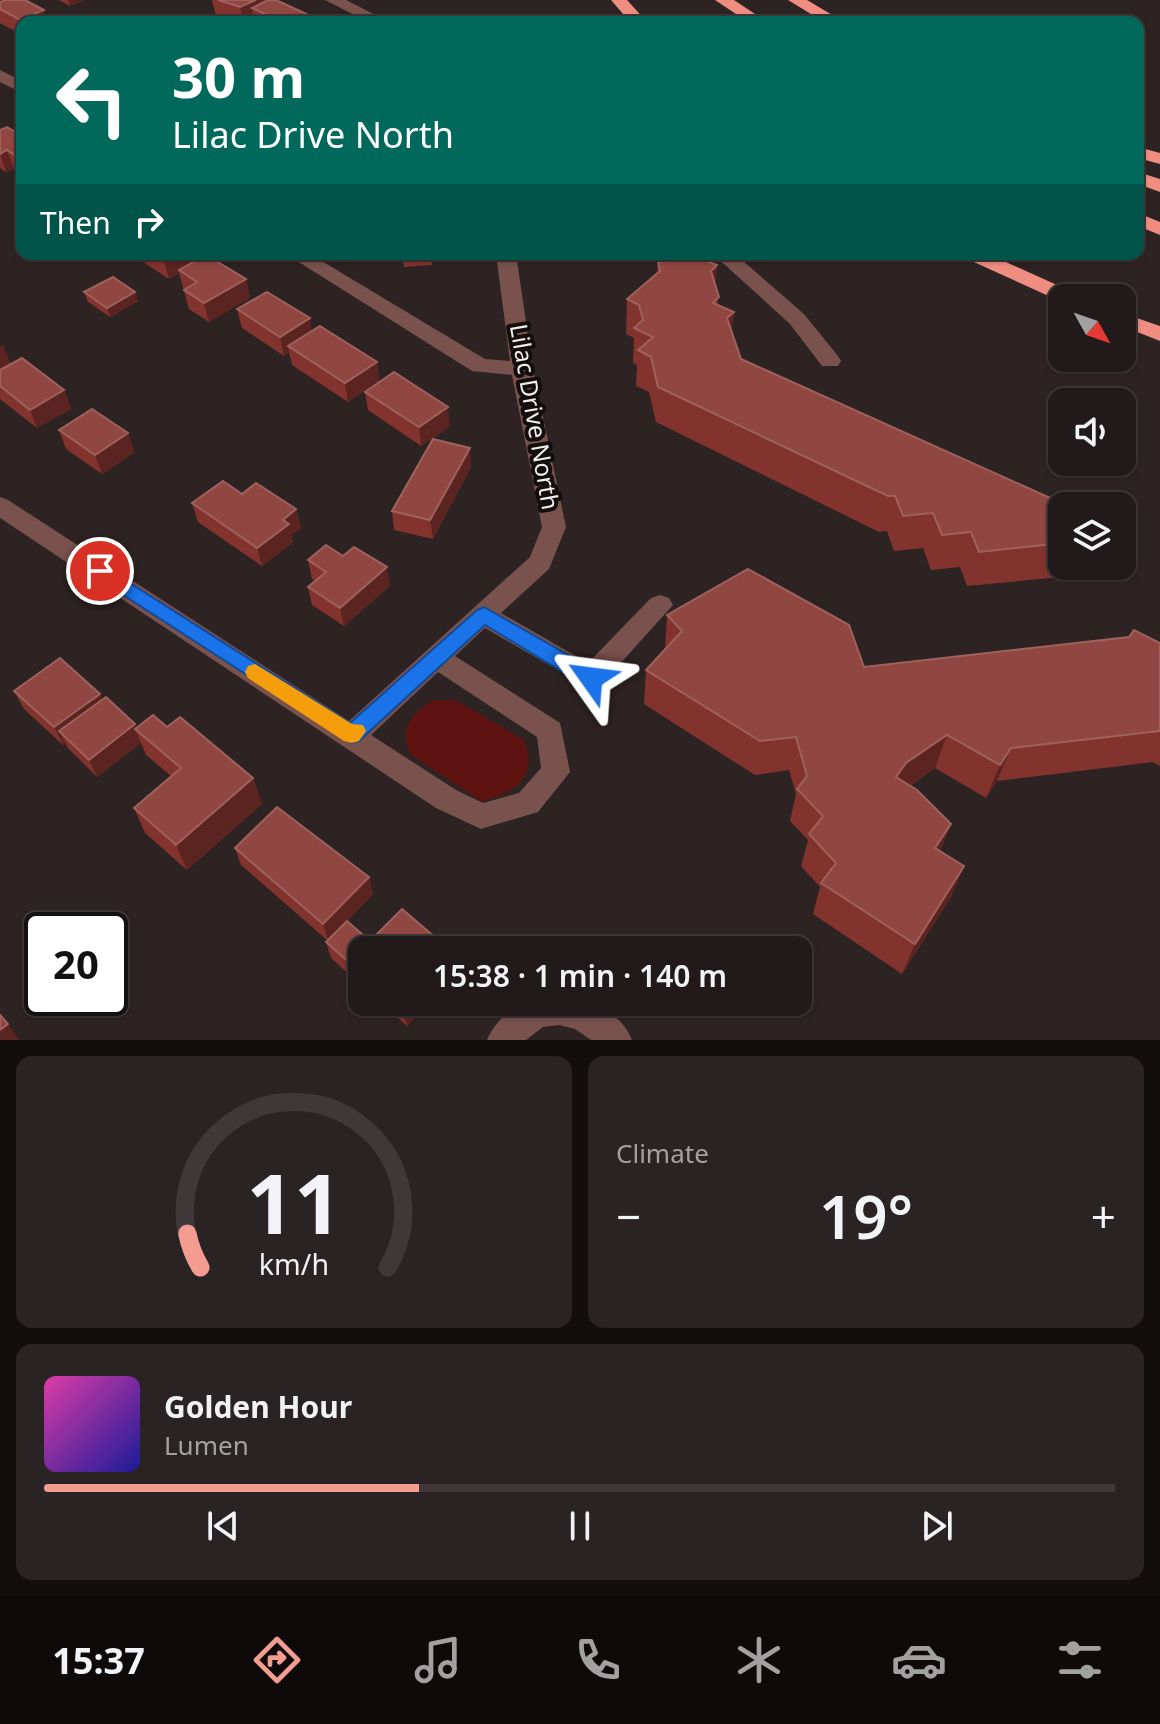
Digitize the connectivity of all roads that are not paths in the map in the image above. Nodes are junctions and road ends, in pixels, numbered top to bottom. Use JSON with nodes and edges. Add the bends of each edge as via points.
{"nodes":[{"id":1,"x":333,"y":0,"type":"edge"},
{"id":2,"x":619,"y":0,"type":"edge"},
{"id":3,"x":723,"y":0,"type":"edge"},
{"id":4,"x":783,"y":0,"type":"edge"},
{"id":5,"x":796,"y":0,"type":"edge"},
{"id":6,"x":368,"y":16,"type":"edge"},
{"id":7,"x":634,"y":16,"type":"edge"},
{"id":8,"x":749,"y":16,"type":"edge"},
{"id":9,"x":810,"y":16,"type":"edge"},
{"id":10,"x":825,"y":16,"type":"edge"},
{"id":11,"x":306,"y":260,"type":"edge"},
{"id":12,"x":507,"y":260,"type":"edge"},
{"id":13,"x":730,"y":260,"type":"edge"},
{"id":14,"x":985,"y":260,"type":"edge"},
{"id":15,"x":1048,"y":288,"type":"edge"},
{"id":16,"x":1136,"y":325,"type":"edge"},
{"id":17,"x":1160,"y":334,"type":"edge"},
{"id":18,"x":830,"y":361,"type":"dead end"},
{"id":19,"x":522,"y":369,"type":"junction"},
{"id":20,"x":0,"y":506,"type":"edge"},
{"id":21,"x":660,"y":605,"type":"dead end"},
{"id":22,"x":484,"y":615,"type":"junction"},
{"id":23,"x":438,"y":658,"type":"junction"},
{"id":24,"x":352,"y":735,"type":"junction"},
{"id":25,"x":503,"y":1040,"type":"edge"},
{"id":26,"x":616,"y":1040,"type":"edge"}],
"edges":[{"from":1,"to":6,"type":"street"},
{"from":2,"to":7,"type":"highway"},
{"from":3,"to":8,"type":"highway"},
{"from":4,"to":9,"type":"highway"},
{"from":5,"to":10,"type":"highway"},
{"from":11,"to":19,"type":"street","via":[[480,366]]},
{"from":12,"to":19,"type":"street","name":"Lilac Drive North"},
{"from":13,"to":18,"type":"street","via":[[797,319]]},
{"from":14,"to":15,"type":"highway"},
{"from":16,"to":17,"type":"highway"},
{"from":19,"to":22,"type":"street","name":"Lilac Drive North","via":[[554,527],[540,562]]},
{"from":20,"to":24,"type":"street"},
{"from":21,"to":22,"type":"street","via":[[591,678]]},
{"from":22,"to":23,"type":"street","name":"Lilac Drive North"},
{"from":23,"to":24,"type":"street","name":"Lilac Drive North"},
{"from":23,"to":24,"type":"street","via":[[550,731],[556,772],[528,803],[481,816],[446,799]]},
{"from":25,"to":26,"type":"street","via":[[523,1018],[547,1007],[591,1018]]}]}
